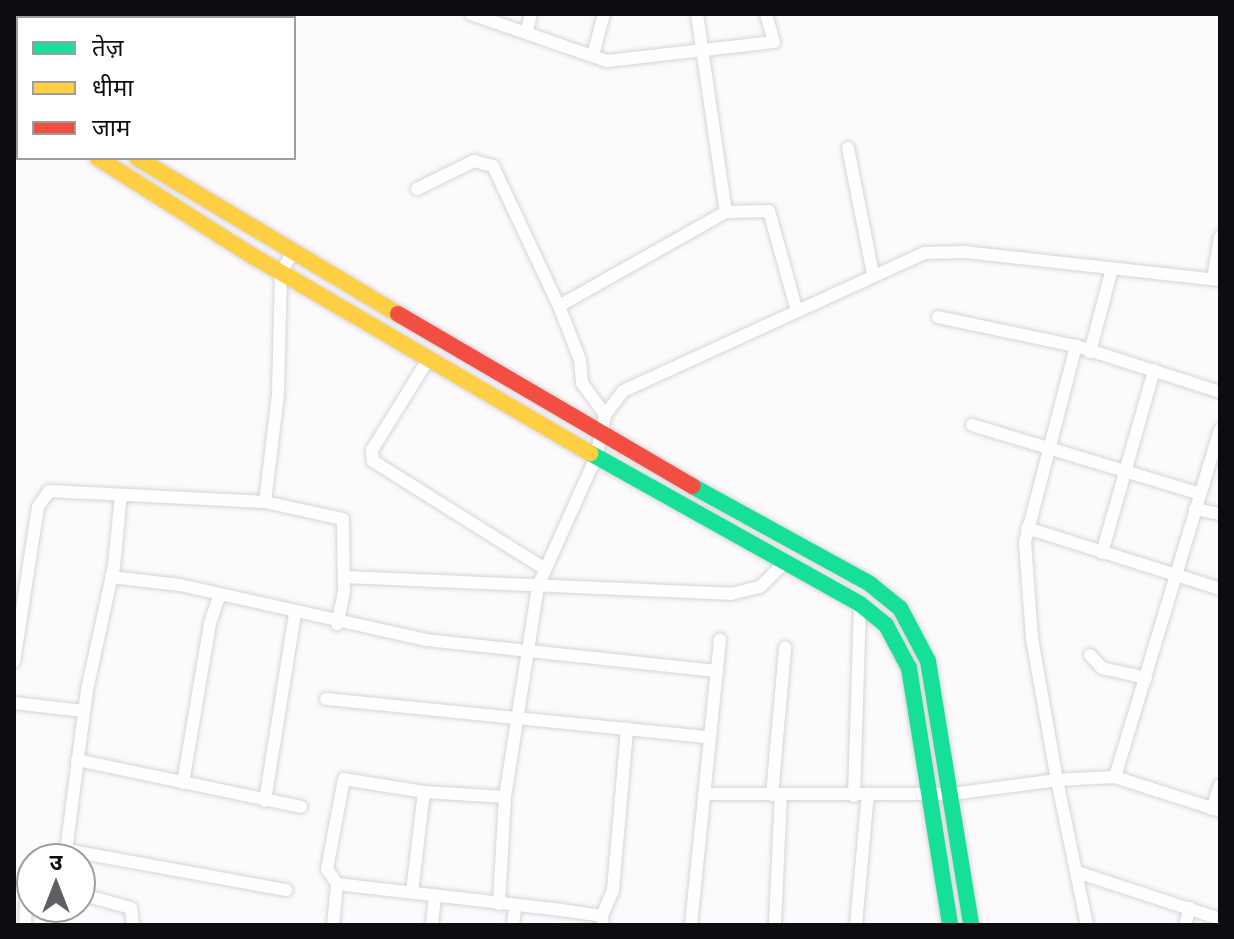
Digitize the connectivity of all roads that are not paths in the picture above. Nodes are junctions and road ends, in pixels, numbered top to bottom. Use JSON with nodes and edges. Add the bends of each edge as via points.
{"nodes":[{"id":1,"x":471,"y":14,"type":"edge"},
{"id":2,"x":531,"y":14,"type":"edge"},
{"id":3,"x":604,"y":14,"type":"edge"},
{"id":4,"x":697,"y":14,"type":"edge"},
{"id":5,"x":766,"y":14,"type":"edge"},
{"id":6,"x":527,"y":30,"type":"junction"},
{"id":7,"x":703,"y":53,"type":"junction"},
{"id":8,"x":593,"y":55,"type":"junction"},
{"id":9,"x":848,"y":148,"type":"dead end"},
{"id":10,"x":101,"y":160,"type":"edge"},
{"id":11,"x":140,"y":160,"type":"edge"},
{"id":12,"x":417,"y":189,"type":"dead end"},
{"id":13,"x":726,"y":212,"type":"junction"},
{"id":14,"x":1220,"y":237,"type":"edge"},
{"id":15,"x":292,"y":253,"type":"junction"},
{"id":16,"x":1112,"y":269,"type":"junction"},
{"id":17,"x":281,"y":273,"type":"junction"},
{"id":18,"x":873,"y":274,"type":"junction"},
{"id":19,"x":1216,"y":280,"type":"edge"},
{"id":20,"x":559,"y":306,"type":"junction"},
{"id":21,"x":796,"y":308,"type":"junction"},
{"id":22,"x":938,"y":317,"type":"dead end"},
{"id":23,"x":1076,"y":346,"type":"junction"},
{"id":24,"x":1090,"y":352,"type":"junction"},
{"id":25,"x":429,"y":358,"type":"junction"},
{"id":26,"x":1154,"y":370,"type":"junction"},
{"id":27,"x":1220,"y":392,"type":"edge"},
{"id":28,"x":605,"y":415,"type":"junction"},
{"id":29,"x":972,"y":425,"type":"dead end"},
{"id":30,"x":1220,"y":429,"type":"edge"},
{"id":31,"x":602,"y":436,"type":"junction"},
{"id":32,"x":1048,"y":447,"type":"junction"},
{"id":33,"x":596,"y":457,"type":"junction"},
{"id":34,"x":1126,"y":472,"type":"junction"},
{"id":35,"x":1200,"y":494,"type":"junction"},
{"id":36,"x":121,"y":495,"type":"junction"},
{"id":37,"x":265,"y":502,"type":"junction"},
{"id":38,"x":1195,"y":509,"type":"junction"},
{"id":39,"x":1220,"y":514,"type":"edge"},
{"id":40,"x":1027,"y":528,"type":"junction"},
{"id":41,"x":1102,"y":553,"type":"junction"},
{"id":42,"x":782,"y":565,"type":"junction"},
{"id":43,"x":545,"y":569,"type":"junction"},
{"id":44,"x":14,"y":570,"type":"edge"},
{"id":45,"x":29,"y":573,"type":"junction"},
{"id":46,"x":111,"y":577,"type":"junction"},
{"id":47,"x":345,"y":577,"type":"junction"},
{"id":48,"x":1177,"y":577,"type":"junction"},
{"id":49,"x":538,"y":586,"type":"junction"},
{"id":50,"x":1220,"y":589,"type":"edge"},
{"id":51,"x":219,"y":597,"type":"junction"},
{"id":52,"x":860,"y":604,"type":"junction"},
{"id":53,"x":295,"y":614,"type":"junction"},
{"id":54,"x":337,"y":624,"type":"junction"},
{"id":55,"x":720,"y":639,"type":"dead end"},
{"id":56,"x":785,"y":648,"type":"dead end"},
{"id":57,"x":527,"y":654,"type":"junction"},
{"id":58,"x":1090,"y":655,"type":"dead end"},
{"id":59,"x":14,"y":658,"type":"edge"},
{"id":60,"x":717,"y":671,"type":"junction"},
{"id":61,"x":1146,"y":678,"type":"junction"},
{"id":62,"x":326,"y":699,"type":"dead end"},
{"id":63,"x":14,"y":703,"type":"edge"},
{"id":64,"x":84,"y":711,"type":"junction"},
{"id":65,"x":517,"y":719,"type":"junction"},
{"id":66,"x":627,"y":729,"type":"junction"},
{"id":67,"x":710,"y":737,"type":"junction"},
{"id":68,"x":77,"y":760,"type":"junction"},
{"id":69,"x":1115,"y":777,"type":"junction"},
{"id":70,"x":1057,"y":780,"type":"junction"},
{"id":71,"x":183,"y":783,"type":"junction"},
{"id":72,"x":1220,"y":785,"type":"edge"},
{"id":73,"x":424,"y":792,"type":"junction"},
{"id":74,"x":705,"y":794,"type":"junction"},
{"id":75,"x":868,"y":794,"type":"junction"},
{"id":76,"x":931,"y":794,"type":"junction"},
{"id":77,"x":952,"y":794,"type":"junction"},
{"id":78,"x":776,"y":795,"type":"junction"},
{"id":79,"x":854,"y":796,"type":"junction"},
{"id":80,"x":505,"y":797,"type":"junction"},
{"id":81,"x":265,"y":801,"type":"junction"},
{"id":82,"x":301,"y":807,"type":"dead end"},
{"id":83,"x":1216,"y":810,"type":"edge"},
{"id":84,"x":67,"y":843,"type":"edge"},
{"id":85,"x":96,"y":860,"type":"edge"},
{"id":86,"x":1077,"y":872,"type":"junction"},
{"id":87,"x":337,"y":884,"type":"junction"},
{"id":88,"x":286,"y":890,"type":"dead end"},
{"id":89,"x":412,"y":892,"type":"junction"},
{"id":90,"x":435,"y":895,"type":"junction"},
{"id":91,"x":96,"y":898,"type":"edge"},
{"id":92,"x":499,"y":904,"type":"junction"},
{"id":93,"x":515,"y":908,"type":"junction"},
{"id":94,"x":1190,"y":908,"type":"junction"},
{"id":95,"x":1220,"y":919,"type":"edge"},
{"id":96,"x":603,"y":921,"type":"edge"},
{"id":97,"x":133,"y":925,"type":"edge"},
{"id":98,"x":333,"y":925,"type":"edge"},
{"id":99,"x":432,"y":925,"type":"edge"},
{"id":100,"x":513,"y":925,"type":"edge"},
{"id":101,"x":691,"y":925,"type":"edge"},
{"id":102,"x":775,"y":925,"type":"edge"},
{"id":103,"x":856,"y":925,"type":"edge"},
{"id":104,"x":950,"y":925,"type":"edge"},
{"id":105,"x":971,"y":925,"type":"edge"},
{"id":106,"x":1087,"y":925,"type":"edge"},
{"id":107,"x":1185,"y":925,"type":"edge"}],
"edges":[{"from":1,"to":6,"type":"street"},
{"from":2,"to":6,"type":"street"},
{"from":3,"to":8,"type":"street"},
{"from":4,"to":7,"type":"street"},
{"from":5,"to":7,"type":"street","via":[[774,42]]},
{"from":6,"to":8,"type":"street"},
{"from":7,"to":8,"type":"street","via":[[607,61]]},
{"from":7,"to":13,"type":"street"},
{"from":9,"to":18,"type":"street"},
{"from":10,"to":17,"type":"street"},
{"from":11,"to":15,"type":"street"},
{"from":12,"to":20,"type":"street","via":[[474,161],[493,166]]},
{"from":13,"to":20,"type":"street"},
{"from":13,"to":21,"type":"street","via":[[769,211]]},
{"from":14,"to":19,"type":"street"},
{"from":15,"to":17,"type":"street"},
{"from":15,"to":31,"type":"street"},
{"from":16,"to":18,"type":"street","via":[[924,253]]},
{"from":16,"to":19,"type":"street"},
{"from":16,"to":24,"type":"street"},
{"from":17,"to":25,"type":"street"},
{"from":17,"to":37,"type":"street","via":[[278,394]]},
{"from":18,"to":21,"type":"street"},
{"from":20,"to":28,"type":"street","via":[[580,360],[582,383]]},
{"from":21,"to":28,"type":"street","via":[[623,391]]},
{"from":22,"to":23,"type":"street"},
{"from":23,"to":24,"type":"street"},
{"from":23,"to":32,"type":"street"},
{"from":24,"to":26,"type":"street"},
{"from":25,"to":33,"type":"street"},
{"from":25,"to":43,"type":"street","via":[[372,450],[373,461]]},
{"from":26,"to":27,"type":"street"},
{"from":26,"to":34,"type":"street"},
{"from":28,"to":31,"type":"street"},
{"from":29,"to":32,"type":"street"},
{"from":30,"to":35,"type":"street"},
{"from":31,"to":33,"type":"street"},
{"from":31,"to":77,"type":"street","via":[[870,584],[900,608],[928,661]]},
{"from":32,"to":34,"type":"street"},
{"from":32,"to":40,"type":"street"},
{"from":33,"to":42,"type":"street"},
{"from":33,"to":43,"type":"street"},
{"from":34,"to":35,"type":"street"},
{"from":34,"to":41,"type":"street"},
{"from":35,"to":38,"type":"street"},
{"from":36,"to":37,"type":"street"},
{"from":36,"to":45,"type":"street","via":[[49,491],[42,496]]},
{"from":36,"to":46,"type":"street"},
{"from":37,"to":47,"type":"street","via":[[343,519]]},
{"from":38,"to":39,"type":"street"},
{"from":38,"to":48,"type":"street"},
{"from":40,"to":41,"type":"street"},
{"from":40,"to":70,"type":"street","via":[[1032,638]]},
{"from":41,"to":48,"type":"street"},
{"from":42,"to":49,"type":"street","via":[[760,587],[731,594]]},
{"from":42,"to":52,"type":"street"},
{"from":43,"to":49,"type":"street"},
{"from":44,"to":45,"type":"street"},
{"from":45,"to":59,"type":"street"},
{"from":46,"to":51,"type":"street","via":[[180,585]]},
{"from":46,"to":64,"type":"street"},
{"from":47,"to":49,"type":"street"},
{"from":47,"to":54,"type":"street"},
{"from":48,"to":50,"type":"street"},
{"from":48,"to":61,"type":"street"},
{"from":49,"to":57,"type":"street"},
{"from":51,"to":53,"type":"street"},
{"from":51,"to":71,"type":"street"},
{"from":52,"to":76,"type":"street","via":[[886,625],[909,668]]},
{"from":52,"to":79,"type":"street"},
{"from":53,"to":54,"type":"street"},
{"from":53,"to":81,"type":"street"},
{"from":54,"to":57,"type":"street"},
{"from":55,"to":60,"type":"street"},
{"from":56,"to":78,"type":"street"},
{"from":57,"to":60,"type":"street"},
{"from":57,"to":65,"type":"street"},
{"from":58,"to":61,"type":"street","via":[[1102,668]]},
{"from":60,"to":67,"type":"street"},
{"from":61,"to":69,"type":"street"},
{"from":62,"to":65,"type":"street"},
{"from":63,"to":64,"type":"street"},
{"from":64,"to":68,"type":"street"},
{"from":65,"to":66,"type":"street"},
{"from":65,"to":80,"type":"street"},
{"from":66,"to":67,"type":"street"},
{"from":66,"to":96,"type":"street","via":[[613,890]]},
{"from":67,"to":74,"type":"street"},
{"from":68,"to":71,"type":"street"},
{"from":68,"to":84,"type":"street"},
{"from":69,"to":70,"type":"street"},
{"from":69,"to":83,"type":"street"},
{"from":70,"to":77,"type":"street"},
{"from":70,"to":86,"type":"street"},
{"from":71,"to":81,"type":"street"},
{"from":72,"to":83,"type":"street"},
{"from":73,"to":80,"type":"street"},
{"from":73,"to":87,"type":"street","via":[[344,779],[327,869]]},
{"from":73,"to":89,"type":"street"},
{"from":74,"to":78,"type":"street"},
{"from":74,"to":101,"type":"street"},
{"from":75,"to":76,"type":"street"},
{"from":75,"to":79,"type":"street"},
{"from":75,"to":103,"type":"street"},
{"from":76,"to":77,"type":"street"},
{"from":76,"to":104,"type":"street"},
{"from":77,"to":105,"type":"street"},
{"from":78,"to":79,"type":"street"},
{"from":78,"to":102,"type":"street"},
{"from":80,"to":92,"type":"street"},
{"from":81,"to":82,"type":"street"},
{"from":85,"to":88,"type":"street"},
{"from":86,"to":94,"type":"street"},
{"from":86,"to":106,"type":"street"},
{"from":87,"to":89,"type":"street"},
{"from":87,"to":98,"type":"street"},
{"from":89,"to":90,"type":"street"},
{"from":90,"to":92,"type":"street"},
{"from":90,"to":99,"type":"street"},
{"from":91,"to":97,"type":"street","via":[[131,908]]},
{"from":92,"to":93,"type":"street"},
{"from":93,"to":96,"type":"street"},
{"from":93,"to":100,"type":"street"},
{"from":94,"to":95,"type":"street"},
{"from":94,"to":107,"type":"street"}]}
